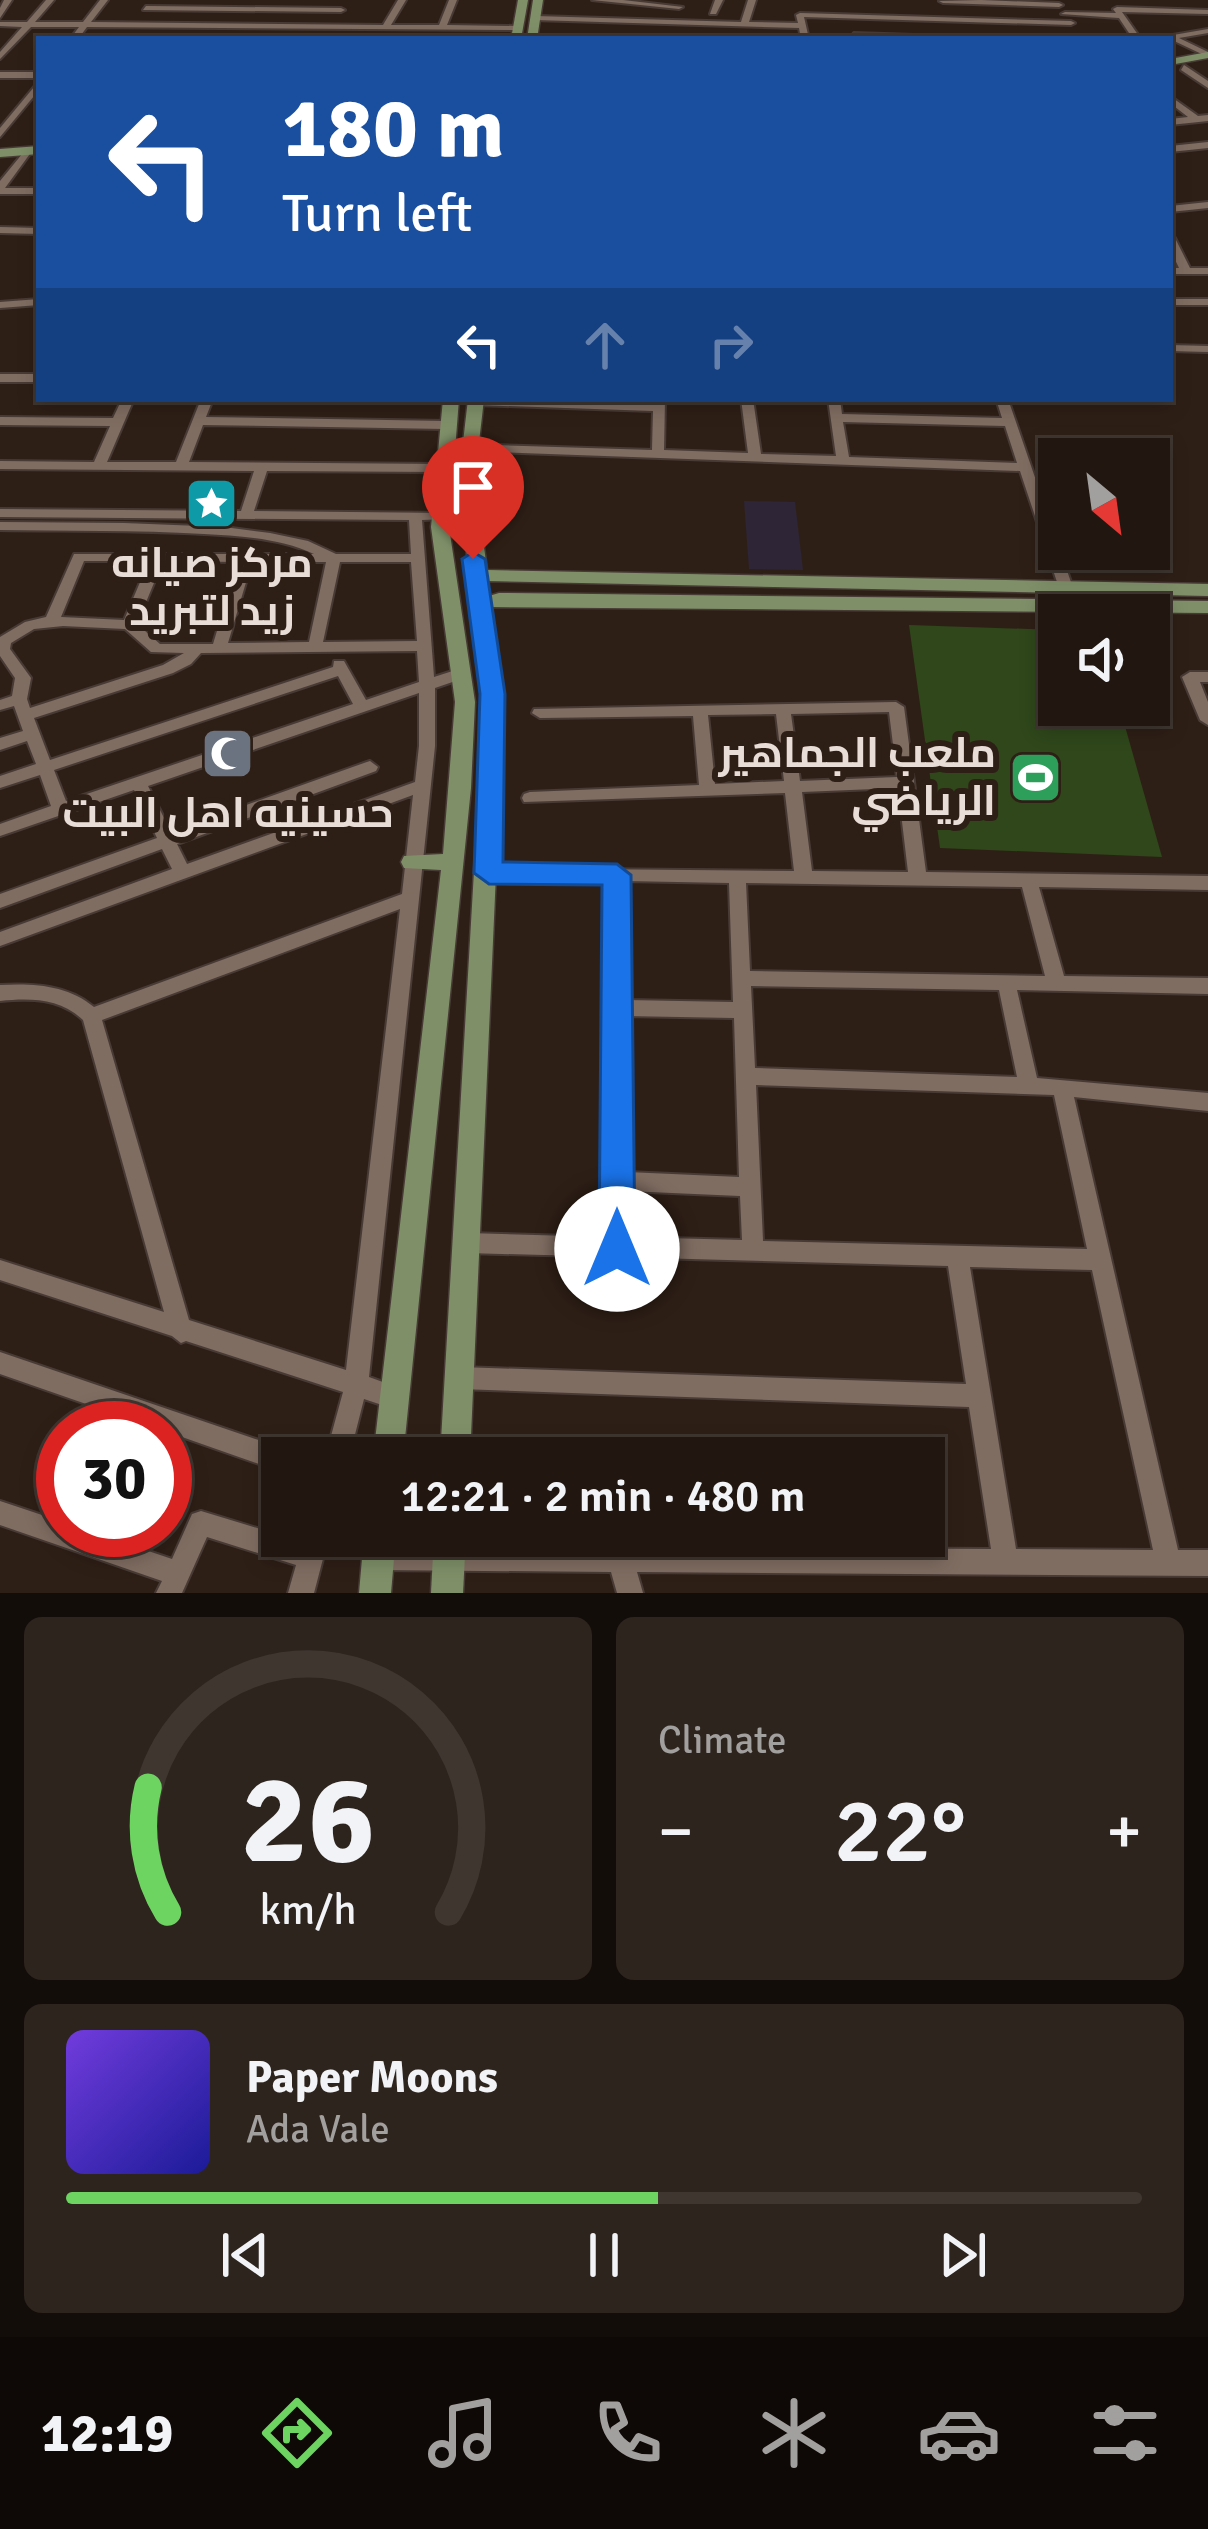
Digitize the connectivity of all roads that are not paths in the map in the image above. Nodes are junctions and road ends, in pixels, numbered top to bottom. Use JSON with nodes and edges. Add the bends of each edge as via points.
{"nodes":[{"id":1,"x":8,"y":0,"type":"edge"},
{"id":2,"x":50,"y":0,"type":"edge"},
{"id":3,"x":104,"y":0,"type":"edge"},
{"id":4,"x":402,"y":0,"type":"edge"},
{"id":5,"x":453,"y":0,"type":"edge"},
{"id":6,"x":524,"y":0,"type":"edge"},
{"id":7,"x":538,"y":0,"type":"edge"},
{"id":8,"x":596,"y":0,"type":"edge"},
{"id":9,"x":719,"y":0,"type":"edge"},
{"id":10,"x":752,"y":0,"type":"edge"},
{"id":11,"x":847,"y":0,"type":"edge"},
{"id":12,"x":890,"y":0,"type":"edge"},
{"id":13,"x":942,"y":1,"type":"edge"},
{"id":14,"x":1009,"y":2,"type":"edge"},
{"id":15,"x":678,"y":3,"type":"edge"},
{"id":16,"x":148,"y":4,"type":"edge"},
{"id":17,"x":344,"y":5,"type":"edge"},
{"id":18,"x":1117,"y":8,"type":"edge"},
{"id":19,"x":1063,"y":11,"type":"edge"},
{"id":20,"x":1177,"y":11,"type":"junction"},
{"id":21,"x":713,"y":12,"type":"dead end"},
{"id":22,"x":1208,"y":13,"type":"edge"},
{"id":23,"x":851,"y":16,"type":"junction"},
{"id":24,"x":535,"y":18,"type":"junction"},
{"id":25,"x":894,"y":18,"type":"junction"},
{"id":26,"x":923,"y":19,"type":"junction"},
{"id":27,"x":0,"y":20,"type":"edge"},
{"id":28,"x":946,"y":20,"type":"junction"},
{"id":29,"x":644,"y":22,"type":"junction"},
{"id":30,"x":678,"y":22,"type":"junction"},
{"id":31,"x":1014,"y":22,"type":"junction"},
{"id":32,"x":697,"y":23,"type":"junction"},
{"id":33,"x":29,"y":24,"type":"junction"},
{"id":34,"x":744,"y":24,"type":"junction"},
{"id":35,"x":85,"y":25,"type":"junction"},
{"id":36,"x":133,"y":25,"type":"junction"},
{"id":37,"x":185,"y":25,"type":"junction"},
{"id":38,"x":336,"y":26,"type":"junction"},
{"id":39,"x":802,"y":26,"type":"junction"},
{"id":40,"x":386,"y":27,"type":"junction"},
{"id":41,"x":442,"y":27,"type":"junction"},
{"id":42,"x":1208,"y":31,"type":"edge"},
{"id":43,"x":1192,"y":32,"type":"junction"},
{"id":44,"x":517,"y":33,"type":"edge"},
{"id":45,"x":76,"y":36,"type":"edge"},
{"id":46,"x":126,"y":36,"type":"edge"},
{"id":47,"x":179,"y":36,"type":"edge"},
{"id":48,"x":335,"y":36,"type":"edge"},
{"id":49,"x":532,"y":36,"type":"edge"},
{"id":50,"x":643,"y":36,"type":"edge"},
{"id":51,"x":698,"y":36,"type":"edge"},
{"id":52,"x":804,"y":36,"type":"edge"},
{"id":53,"x":855,"y":36,"type":"edge"},
{"id":54,"x":927,"y":36,"type":"edge"},
{"id":55,"x":1021,"y":36,"type":"edge"},
{"id":56,"x":1080,"y":36,"type":"edge"},
{"id":57,"x":1135,"y":36,"type":"edge"},
{"id":58,"x":1169,"y":36,"type":"edge"},
{"id":59,"x":1173,"y":38,"type":"edge"},
{"id":60,"x":0,"y":43,"type":"edge"},
{"id":61,"x":12,"y":43,"type":"junction"},
{"id":62,"x":0,"y":58,"type":"edge"},
{"id":63,"x":1208,"y":59,"type":"edge"},
{"id":64,"x":1177,"y":69,"type":"edge"},
{"id":65,"x":1208,"y":73,"type":"edge"},
{"id":66,"x":0,"y":75,"type":"edge"},
{"id":67,"x":1208,"y":85,"type":"edge"},
{"id":68,"x":36,"y":86,"type":"edge"},
{"id":69,"x":36,"y":87,"type":"edge"},
{"id":70,"x":1173,"y":101,"type":"edge"},
{"id":71,"x":1202,"y":119,"type":"edge"},
{"id":72,"x":0,"y":134,"type":"edge"},
{"id":73,"x":1208,"y":146,"type":"edge"},
{"id":74,"x":1173,"y":149,"type":"edge"},
{"id":75,"x":33,"y":151,"type":"edge"},
{"id":76,"x":0,"y":153,"type":"edge"},
{"id":77,"x":0,"y":190,"type":"edge"},
{"id":78,"x":36,"y":191,"type":"edge"},
{"id":79,"x":1208,"y":202,"type":"edge"},
{"id":80,"x":1173,"y":206,"type":"edge"},
{"id":81,"x":0,"y":230,"type":"edge"},
{"id":82,"x":36,"y":231,"type":"edge"},
{"id":83,"x":1173,"y":244,"type":"edge"},
{"id":84,"x":1173,"y":271,"type":"edge"},
{"id":85,"x":1186,"y":271,"type":"junction"},
{"id":86,"x":1208,"y":272,"type":"edge"},
{"id":87,"x":36,"y":302,"type":"edge"},
{"id":88,"x":1173,"y":302,"type":"edge"},
{"id":89,"x":0,"y":304,"type":"edge"},
{"id":90,"x":1206,"y":305,"type":"edge"},
{"id":91,"x":1173,"y":345,"type":"edge"},
{"id":92,"x":1208,"y":345,"type":"edge"},
{"id":93,"x":0,"y":378,"type":"edge"},
{"id":94,"x":36,"y":379,"type":"edge"},
{"id":95,"x":127,"y":402,"type":"edge"},
{"id":96,"x":206,"y":402,"type":"edge"},
{"id":97,"x":450,"y":402,"type":"edge"},
{"id":98,"x":476,"y":402,"type":"edge"},
{"id":99,"x":568,"y":402,"type":"edge"},
{"id":100,"x":747,"y":402,"type":"edge"},
{"id":101,"x":834,"y":402,"type":"edge"},
{"id":102,"x":1003,"y":402,"type":"edge"},
{"id":103,"x":660,"y":404,"type":"edge"},
{"id":104,"x":837,"y":418,"type":"junction"},
{"id":105,"x":0,"y":421,"type":"edge"},
{"id":106,"x":199,"y":421,"type":"junction"},
{"id":107,"x":118,"y":422,"type":"junction"},
{"id":108,"x":1010,"y":422,"type":"junction"},
{"id":109,"x":446,"y":425,"type":"junction"},
{"id":110,"x":468,"y":448,"type":"junction"},
{"id":111,"x":658,"y":454,"type":"junction"},
{"id":112,"x":755,"y":458,"type":"junction"},
{"id":113,"x":843,"y":460,"type":"junction"},
{"id":114,"x":0,"y":465,"type":"edge"},
{"id":115,"x":98,"y":467,"type":"junction"},
{"id":116,"x":182,"y":467,"type":"junction"},
{"id":117,"x":1025,"y":467,"type":"junction"},
{"id":118,"x":261,"y":468,"type":"junction"},
{"id":119,"x":442,"y":468,"type":"junction"},
{"id":120,"x":0,"y":513,"type":"edge"},
{"id":121,"x":246,"y":515,"type":"junction"},
{"id":122,"x":427,"y":516,"type":"junction"},
{"id":123,"x":0,"y":526,"type":"edge"},
{"id":124,"x":158,"y":557,"type":"junction"},
{"id":125,"x":246,"y":557,"type":"junction"},
{"id":126,"x":334,"y":558,"type":"junction"},
{"id":127,"x":417,"y":558,"type":"junction"},
{"id":128,"x":475,"y":566,"type":"junction"},
{"id":129,"x":1066,"y":588,"type":"junction"},
{"id":130,"x":557,"y":590,"type":"junction"},
{"id":131,"x":1122,"y":594,"type":"edge"},
{"id":132,"x":1038,"y":596,"type":"edge"},
{"id":133,"x":1170,"y":598,"type":"edge"},
{"id":134,"x":1203,"y":598,"type":"edge"},
{"id":135,"x":482,"y":610,"type":"junction"},
{"id":136,"x":51,"y":622,"type":"junction"},
{"id":137,"x":129,"y":625,"type":"junction"},
{"id":138,"x":4,"y":632,"type":"edge"},
{"id":139,"x":424,"y":646,"type":"junction"},
{"id":140,"x":322,"y":647,"type":"junction"},
{"id":141,"x":219,"y":648,"type":"junction"},
{"id":142,"x":196,"y":649,"type":"junction"},
{"id":143,"x":6,"y":665,"type":"edge"},
{"id":144,"x":342,"y":669,"type":"junction"},
{"id":145,"x":462,"y":673,"type":"junction"},
{"id":146,"x":1208,"y":677,"type":"edge"},
{"id":147,"x":427,"y":685,"type":"junction"},
{"id":148,"x":0,"y":705,"type":"edge"},
{"id":149,"x":22,"y":707,"type":"junction"},
{"id":150,"x":362,"y":707,"type":"junction"},
{"id":151,"x":783,"y":710,"type":"junction"},
{"id":152,"x":700,"y":712,"type":"junction"},
{"id":153,"x":539,"y":713,"type":"dead end"},
{"id":154,"x":1208,"y":720,"type":"edge"},
{"id":155,"x":32,"y":734,"type":"junction"},
{"id":156,"x":0,"y":744,"type":"edge"},
{"id":157,"x":45,"y":767,"type":"junction"},
{"id":158,"x":370,"y":767,"type":"dead end"},
{"id":159,"x":0,"y":782,"type":"edge"},
{"id":160,"x":906,"y":782,"type":"junction"},
{"id":161,"x":139,"y":784,"type":"junction"},
{"id":162,"x":423,"y":784,"type":"junction"},
{"id":163,"x":793,"y":785,"type":"junction"},
{"id":164,"x":707,"y":788,"type":"junction"},
{"id":165,"x":530,"y":797,"type":"dead end"},
{"id":166,"x":61,"y":810,"type":"junction"},
{"id":167,"x":0,"y":830,"type":"edge"},
{"id":168,"x":166,"y":840,"type":"junction"},
{"id":169,"x":412,"y":862,"type":"junction"},
{"id":170,"x":454,"y":862,"type":"junction"},
{"id":171,"x":182,"y":872,"type":"junction"},
{"id":172,"x":489,"y":873,"type":"junction"},
{"id":173,"x":617,"y":875,"type":"junction"},
{"id":174,"x":736,"y":877,"type":"junction"},
{"id":175,"x":804,"y":878,"type":"junction"},
{"id":176,"x":918,"y":879,"type":"junction"},
{"id":177,"x":1029,"y":881,"type":"junction"},
{"id":178,"x":1208,"y":884,"type":"edge"},
{"id":179,"x":407,"y":899,"type":"junction"},
{"id":180,"x":0,"y":901,"type":"edge"},
{"id":181,"x":0,"y":938,"type":"edge"},
{"id":182,"x":741,"y":978,"type":"junction"},
{"id":183,"x":1006,"y":981,"type":"junction"},
{"id":184,"x":1056,"y":982,"type":"junction"},
{"id":185,"x":1208,"y":986,"type":"edge"},
{"id":186,"x":0,"y":993,"type":"edge"},
{"id":187,"x":617,"y":1008,"type":"junction"},
{"id":188,"x":742,"y":1010,"type":"junction"},
{"id":189,"x":92,"y":1016,"type":"junction"},
{"id":190,"x":745,"y":1076,"type":"junction"},
{"id":191,"x":1029,"y":1086,"type":"junction"},
{"id":192,"x":1062,"y":1087,"type":"junction"},
{"id":193,"x":1208,"y":1102,"type":"edge"},
{"id":194,"x":616,"y":1181,"type":"junction"},
{"id":195,"x":750,"y":1187,"type":"junction"},
{"id":196,"x":468,"y":1243,"type":"junction"},
{"id":197,"x":617,"y":1249,"type":"junction"},
{"id":198,"x":752,"y":1252,"type":"junction"},
{"id":199,"x":957,"y":1256,"type":"junction"},
{"id":200,"x":1100,"y":1260,"type":"junction"},
{"id":201,"x":0,"y":1270,"type":"edge"},
{"id":202,"x":182,"y":1332,"type":"junction"},
{"id":203,"x":0,"y":1363,"type":"edge"},
{"id":204,"x":460,"y":1378,"type":"junction"},
{"id":205,"x":356,"y":1387,"type":"junction"},
{"id":206,"x":979,"y":1396,"type":"junction"},
{"id":207,"x":394,"y":1397,"type":"junction"},
{"id":208,"x":343,"y":1437,"type":"edge"},
{"id":209,"x":390,"y":1437,"type":"edge"},
{"id":210,"x":456,"y":1437,"type":"edge"},
{"id":211,"x":261,"y":1453,"type":"edge"},
{"id":212,"x":0,"y":1513,"type":"edge"},
{"id":213,"x":261,"y":1535,"type":"edge"},
{"id":214,"x":311,"y":1557,"type":"edge"},
{"id":215,"x":377,"y":1557,"type":"edge"},
{"id":216,"x":449,"y":1557,"type":"edge"},
{"id":217,"x":631,"y":1557,"type":"joint"},
{"id":218,"x":1005,"y":1561,"type":"junction"},
{"id":219,"x":1168,"y":1563,"type":"junction"},
{"id":220,"x":1208,"y":1563,"type":"edge"},
{"id":221,"x":174,"y":1584,"type":"edge"},
{"id":222,"x":301,"y":1593,"type":"edge"},
{"id":223,"x":375,"y":1593,"type":"edge"},
{"id":224,"x":447,"y":1593,"type":"edge"},
{"id":225,"x":630,"y":1593,"type":"edge"}],
"edges":[{"from":1,"to":27,"type":"street"},
{"from":2,"to":33,"type":"street"},
{"from":3,"to":35,"type":"street"},
{"from":4,"to":40,"type":"street"},
{"from":5,"to":41,"type":"street"},
{"from":6,"to":44,"type":"main road"},
{"from":7,"to":24,"type":"main road"},
{"from":8,"to":15,"type":"street"},
{"from":9,"to":21,"type":"street"},
{"from":10,"to":34,"type":"street"},
{"from":11,"to":23,"type":"street"},
{"from":12,"to":25,"type":"street"},
{"from":13,"to":14,"type":"street"},
{"from":13,"to":28,"type":"street"},
{"from":14,"to":19,"type":"street"},
{"from":15,"to":30,"type":"street"},
{"from":16,"to":17,"type":"street"},
{"from":16,"to":36,"type":"street"},
{"from":17,"to":38,"type":"street"},
{"from":18,"to":19,"type":"street"},
{"from":18,"to":20,"type":"street"},
{"from":18,"to":57,"type":"street"},
{"from":19,"to":31,"type":"street"},
{"from":19,"to":56,"type":"street"},
{"from":20,"to":22,"type":"street"},
{"from":20,"to":43,"type":"street"},
{"from":23,"to":25,"type":"street"},
{"from":23,"to":39,"type":"street","via":[[800,15]]},
{"from":23,"to":53,"type":"street"},
{"from":24,"to":29,"type":"street"},
{"from":24,"to":49,"type":"main road"},
{"from":25,"to":26,"type":"street"},
{"from":26,"to":28,"type":"street"},
{"from":26,"to":54,"type":"street"},
{"from":27,"to":33,"type":"street"},
{"from":28,"to":31,"type":"street"},
{"from":29,"to":30,"type":"street"},
{"from":29,"to":50,"type":"street"},
{"from":30,"to":32,"type":"street"},
{"from":31,"to":55,"type":"street"},
{"from":32,"to":34,"type":"street"},
{"from":32,"to":51,"type":"street"},
{"from":33,"to":35,"type":"street"},
{"from":33,"to":61,"type":"street"},
{"from":34,"to":39,"type":"street"},
{"from":35,"to":36,"type":"street"},
{"from":35,"to":45,"type":"street"},
{"from":36,"to":37,"type":"street"},
{"from":36,"to":46,"type":"street"},
{"from":37,"to":38,"type":"street"},
{"from":37,"to":47,"type":"street"},
{"from":38,"to":40,"type":"street"},
{"from":38,"to":48,"type":"street"},
{"from":39,"to":52,"type":"street"},
{"from":40,"to":41,"type":"street"},
{"from":41,"to":44,"type":"street"},
{"from":42,"to":43,"type":"street"},
{"from":43,"to":58,"type":"street"},
{"from":59,"to":63,"type":"street"},
{"from":60,"to":61,"type":"street"},
{"from":61,"to":62,"type":"street"},
{"from":63,"to":64,"type":"main road"},
{"from":64,"to":65,"type":"street"},
{"from":64,"to":67,"type":"street"},
{"from":66,"to":68,"type":"street"},
{"from":69,"to":72,"type":"street"},
{"from":70,"to":71,"type":"street"},
{"from":73,"to":74,"type":"street"},
{"from":75,"to":76,"type":"main road"},
{"from":75,"to":77,"type":"street"},
{"from":77,"to":78,"type":"street"},
{"from":79,"to":80,"type":"street"},
{"from":81,"to":82,"type":"street"},
{"from":83,"to":85,"type":"street"},
{"from":84,"to":85,"type":"street"},
{"from":85,"to":86,"type":"street"},
{"from":87,"to":89,"type":"street"},
{"from":88,"to":90,"type":"street"},
{"from":91,"to":92,"type":"street"},
{"from":93,"to":94,"type":"street"},
{"from":95,"to":107,"type":"street"},
{"from":96,"to":106,"type":"street"},
{"from":97,"to":109,"type":"main road"},
{"from":98,"to":110,"type":"main road"},
{"from":99,"to":103,"type":"street"},
{"from":100,"to":112,"type":"street"},
{"from":101,"to":104,"type":"street"},
{"from":102,"to":108,"type":"street"},
{"from":103,"to":111,"type":"street"},
{"from":104,"to":108,"type":"street"},
{"from":104,"to":113,"type":"street"},
{"from":105,"to":107,"type":"street"},
{"from":106,"to":109,"type":"street"},
{"from":106,"to":116,"type":"street"},
{"from":107,"to":115,"type":"street"},
{"from":108,"to":117,"type":"street"},
{"from":109,"to":119,"type":"main road"},
{"from":110,"to":111,"type":"street"},
{"from":110,"to":128,"type":"main road"},
{"from":111,"to":112,"type":"street"},
{"from":112,"to":113,"type":"street"},
{"from":113,"to":117,"type":"street"},
{"from":114,"to":115,"type":"street"},
{"from":115,"to":116,"type":"street"},
{"from":116,"to":118,"type":"street"},
{"from":117,"to":129,"type":"street"},
{"from":118,"to":119,"type":"street"},
{"from":118,"to":121,"type":"street"},
{"from":119,"to":122,"type":"main road"},
{"from":120,"to":121,"type":"street"},
{"from":121,"to":122,"type":"street"},
{"from":122,"to":127,"type":"street"},
{"from":122,"to":145,"type":"main road"},
{"from":123,"to":126,"type":"street","via":[[286,538]]},
{"from":124,"to":125,"type":"street"},
{"from":124,"to":136,"type":"street","via":[[79,557]]},
{"from":124,"to":137,"type":"street"},
{"from":125,"to":126,"type":"street"},
{"from":125,"to":141,"type":"street"},
{"from":126,"to":127,"type":"street"},
{"from":126,"to":140,"type":"street"},
{"from":127,"to":139,"type":"street"},
{"from":128,"to":130,"type":"main road","via":[[489,577]]},
{"from":128,"to":135,"type":"main road"},
{"from":129,"to":130,"type":"main road"},
{"from":129,"to":131,"type":"main road"},
{"from":130,"to":132,"type":"main road"},
{"from":130,"to":135,"type":"main road"},
{"from":133,"to":134,"type":"main road"},
{"from":135,"to":172,"type":"main road","via":[[493,716]]},
{"from":136,"to":137,"type":"street"},
{"from":136,"to":138,"type":"street"},
{"from":137,"to":142,"type":"street","via":[[156,649]]},
{"from":138,"to":143,"type":"street"},
{"from":139,"to":140,"type":"street"},
{"from":139,"to":147,"type":"street"},
{"from":140,"to":141,"type":"street"},
{"from":140,"to":144,"type":"street"},
{"from":141,"to":142,"type":"street"},
{"from":142,"to":149,"type":"street","via":[[169,669]]},
{"from":143,"to":149,"type":"street","via":[[22,678]]},
{"from":144,"to":150,"type":"street"},
{"from":144,"to":157,"type":"street"},
{"from":145,"to":147,"type":"street"},
{"from":145,"to":170,"type":"main road"},
{"from":146,"to":154,"type":"street","via":[[1190,677]]},
{"from":147,"to":150,"type":"street"},
{"from":147,"to":162,"type":"street"},
{"from":148,"to":149,"type":"street"},
{"from":149,"to":155,"type":"street"},
{"from":150,"to":161,"type":"street"},
{"from":151,"to":152,"type":"street"},
{"from":151,"to":160,"type":"street","via":[[896,707]]},
{"from":151,"to":163,"type":"street"},
{"from":152,"to":153,"type":"street"},
{"from":152,"to":164,"type":"street"},
{"from":155,"to":156,"type":"street"},
{"from":155,"to":157,"type":"street"},
{"from":157,"to":159,"type":"street"},
{"from":157,"to":166,"type":"street"},
{"from":158,"to":168,"type":"street"},
{"from":160,"to":163,"type":"street"},
{"from":160,"to":176,"type":"street"},
{"from":161,"to":166,"type":"street"},
{"from":161,"to":168,"type":"street"},
{"from":162,"to":169,"type":"street"},
{"from":162,"to":171,"type":"street"},
{"from":163,"to":164,"type":"street"},
{"from":163,"to":175,"type":"street"},
{"from":164,"to":165,"type":"street"},
{"from":166,"to":167,"type":"street"},
{"from":168,"to":171,"type":"street"},
{"from":168,"to":180,"type":"street"},
{"from":169,"to":170,"type":"main road"},
{"from":169,"to":179,"type":"street"},
{"from":170,"to":207,"type":"main road"},
{"from":171,"to":181,"type":"street"},
{"from":172,"to":173,"type":"street"},
{"from":172,"to":196,"type":"main road"},
{"from":173,"to":174,"type":"street"},
{"from":173,"to":187,"type":"street"},
{"from":174,"to":175,"type":"street"},
{"from":174,"to":182,"type":"street"},
{"from":175,"to":176,"type":"street"},
{"from":176,"to":177,"type":"street"},
{"from":177,"to":178,"type":"street"},
{"from":177,"to":184,"type":"street"},
{"from":179,"to":189,"type":"street"},
{"from":179,"to":205,"type":"street"},
{"from":182,"to":183,"type":"street"},
{"from":182,"to":188,"type":"street"},
{"from":183,"to":184,"type":"street"},
{"from":183,"to":191,"type":"street"},
{"from":184,"to":185,"type":"street"},
{"from":186,"to":189,"type":"street","via":[[67,999]]},
{"from":187,"to":188,"type":"street"},
{"from":187,"to":194,"type":"street"},
{"from":188,"to":190,"type":"street"},
{"from":189,"to":202,"type":"street"},
{"from":190,"to":191,"type":"street"},
{"from":190,"to":195,"type":"street"},
{"from":191,"to":192,"type":"street"},
{"from":192,"to":193,"type":"street"},
{"from":192,"to":200,"type":"street"},
{"from":194,"to":195,"type":"street"},
{"from":194,"to":197,"type":"street"},
{"from":195,"to":198,"type":"street"},
{"from":196,"to":197,"type":"street"},
{"from":196,"to":204,"type":"main road"},
{"from":197,"to":198,"type":"street"},
{"from":198,"to":199,"type":"street"},
{"from":199,"to":200,"type":"street"},
{"from":199,"to":206,"type":"street"},
{"from":200,"to":219,"type":"street"},
{"from":201,"to":202,"type":"street"},
{"from":202,"to":205,"type":"street"},
{"from":203,"to":211,"type":"street"},
{"from":204,"to":206,"type":"street"},
{"from":204,"to":210,"type":"main road"},
{"from":205,"to":207,"type":"street"},
{"from":205,"to":208,"type":"street"},
{"from":206,"to":218,"type":"street"},
{"from":207,"to":209,"type":"main road"},
{"from":212,"to":221,"type":"street"},
{"from":213,"to":221,"type":"street","via":[[201,1523]]},
{"from":214,"to":222,"type":"street"},
{"from":215,"to":223,"type":"main road"},
{"from":216,"to":224,"type":"main road"},
{"from":217,"to":218,"type":"street"},
{"from":217,"to":225,"type":"street","via":[[624,1572]]},
{"from":218,"to":219,"type":"street"},
{"from":219,"to":220,"type":"street"}]}
